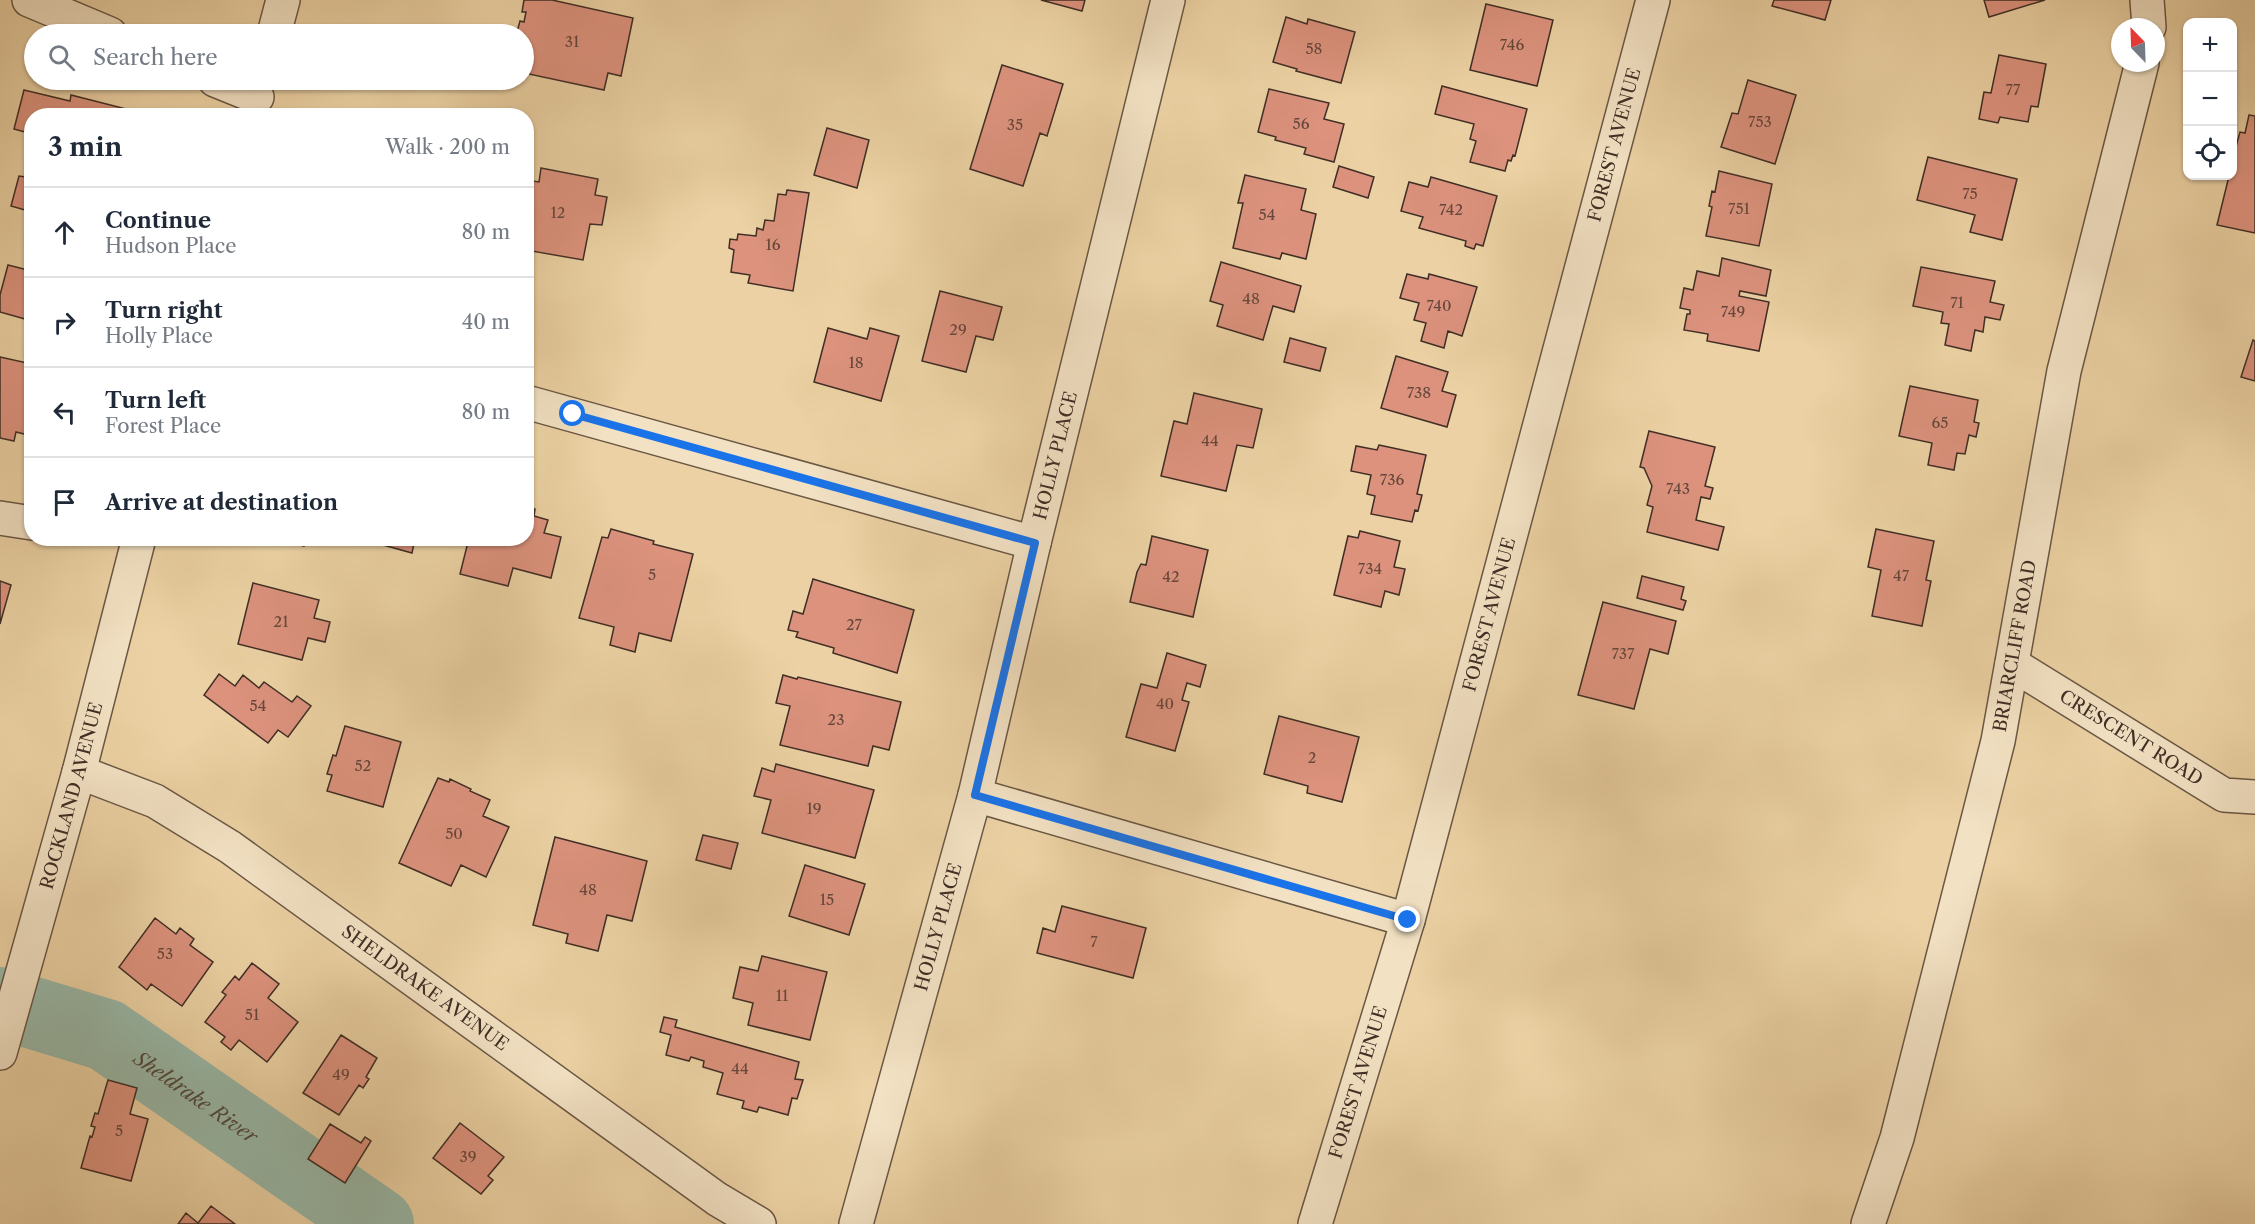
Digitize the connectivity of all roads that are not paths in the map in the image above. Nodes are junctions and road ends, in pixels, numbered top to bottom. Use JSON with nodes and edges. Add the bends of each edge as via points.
{"nodes":[{"id":1,"x":29,"y":0,"type":"edge"},
{"id":2,"x":283,"y":0,"type":"edge"},
{"id":3,"x":1168,"y":0,"type":"edge"},
{"id":4,"x":1653,"y":0,"type":"edge"},
{"id":5,"x":2147,"y":0,"type":"edge"},
{"id":6,"x":2148,"y":18,"type":"edge"},
{"id":7,"x":86,"y":24,"type":"edge"},
{"id":8,"x":277,"y":24,"type":"edge"},
{"id":9,"x":2140,"y":72,"type":"edge"},
{"id":10,"x":240,"y":90,"type":"edge"},
{"id":11,"x":257,"y":97,"type":"edge"},
{"id":12,"x":534,"y":404,"type":"edge"},
{"id":13,"x":0,"y":518,"type":"edge"},
{"id":14,"x":24,"y":522,"type":"edge"},
{"id":15,"x":1035,"y":543,"type":"junction"},
{"id":16,"x":132,"y":546,"type":"edge"},
{"id":17,"x":2012,"y":664,"type":"junction"},
{"id":18,"x":79,"y":772,"type":"junction"},
{"id":19,"x":975,"y":795,"type":"junction"},
{"id":20,"x":2255,"y":797,"type":"edge"},
{"id":21,"x":1408,"y":920,"type":"junction"},
{"id":22,"x":13,"y":960,"type":"edge"},
{"id":23,"x":0,"y":1053,"type":"edge"},
{"id":24,"x":759,"y":1224,"type":"edge"},
{"id":25,"x":855,"y":1224,"type":"edge"},
{"id":26,"x":1315,"y":1224,"type":"edge"},
{"id":27,"x":1869,"y":1224,"type":"edge"}],
"edges":[{"from":1,"to":7,"type":"street"},
{"from":2,"to":8,"type":"street"},
{"from":3,"to":15,"type":"street","name":"HOLLY PLACE"},
{"from":4,"to":21,"type":"street","name":"FOREST AVENUE"},
{"from":5,"to":6,"type":"street"},
{"from":9,"to":17,"type":"street","name":"BRIARCLIFF ROAD","via":[[2064,371]]},
{"from":10,"to":11,"type":"street"},
{"from":12,"to":15,"type":"street"},
{"from":13,"to":14,"type":"street"},
{"from":15,"to":19,"type":"street","name":"HOLLY PLACE"},
{"from":16,"to":18,"type":"street","name":"ROCKLAND AVENUE"},
{"from":17,"to":20,"type":"street","name":"CRESCENT ROAD","via":[[2224,795]]},
{"from":17,"to":27,"type":"street","name":"BRIARCLIFF ROAD","via":[[1998,741],[1897,1137]]},
{"from":18,"to":22,"type":"street","name":"ROCKLAND AVENUE"},
{"from":18,"to":24,"type":"street","name":"SHELDRAKE AVENUE","via":[[155,801],[230,848],[717,1199]]},
{"from":19,"to":21,"type":"street"},
{"from":19,"to":25,"type":"street","name":"HOLLY PLACE"},
{"from":21,"to":26,"type":"street","name":"FOREST AVENUE"},
{"from":22,"to":23,"type":"street","name":"ROCKLAND AVENUE"}]}
